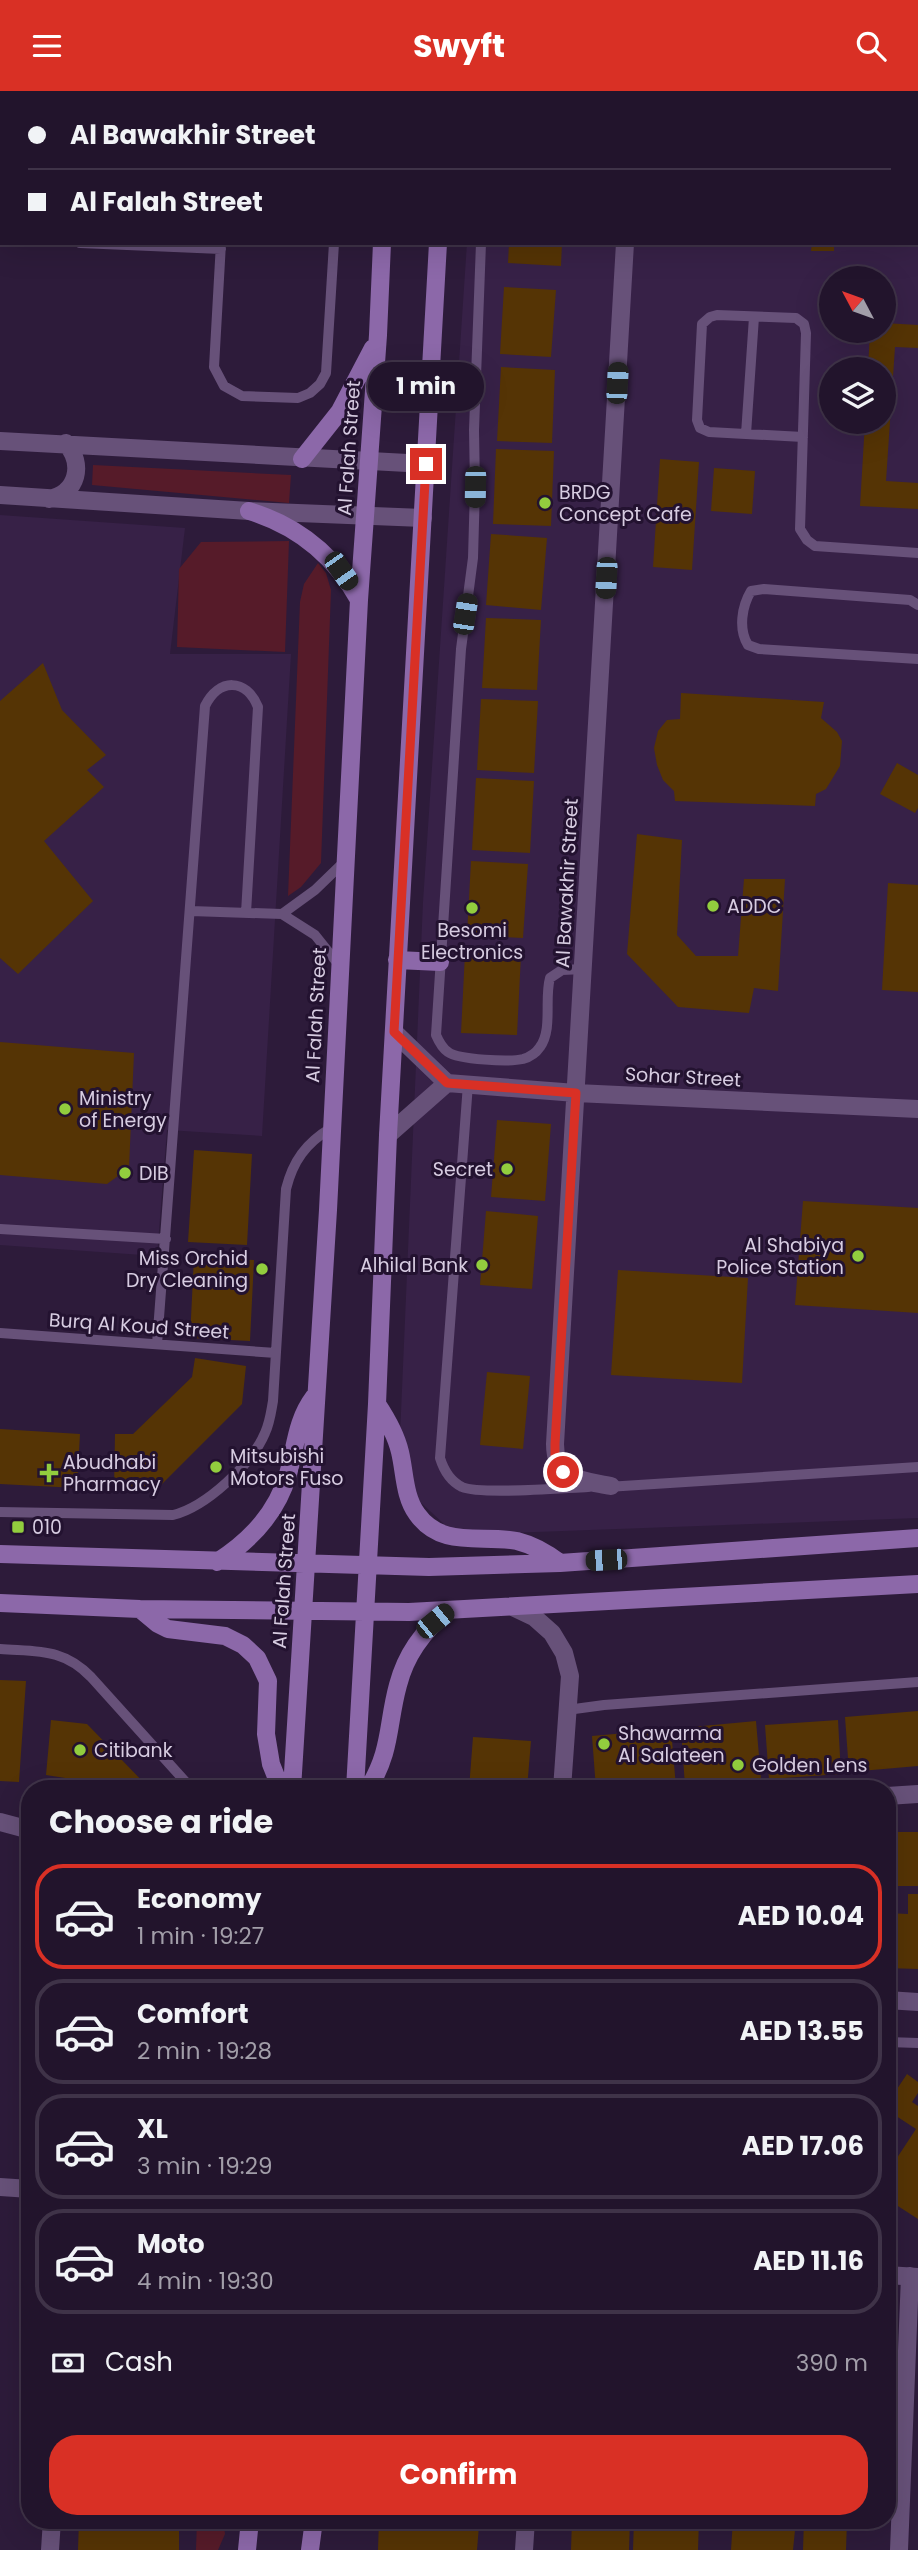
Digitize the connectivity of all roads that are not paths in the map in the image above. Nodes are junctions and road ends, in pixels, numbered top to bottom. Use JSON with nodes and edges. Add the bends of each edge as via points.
{"nodes":[{"id":1,"x":0,"y":160,"type":"edge"},
{"id":2,"x":0,"y":179,"type":"edge"},
{"id":3,"x":174,"y":245,"type":"edge"},
{"id":4,"x":334,"y":245,"type":"edge"},
{"id":5,"x":382,"y":245,"type":"edge"},
{"id":6,"x":438,"y":245,"type":"edge"},
{"id":7,"x":481,"y":245,"type":"edge"},
{"id":8,"x":625,"y":245,"type":"edge"},
{"id":9,"x":221,"y":246,"type":"edge"},
{"id":10,"x":754,"y":317,"type":"junction"},
{"id":11,"x":378,"y":335,"type":"junction"},
{"id":12,"x":746,"y":434,"type":"junction"},
{"id":13,"x":803,"y":437,"type":"junction"},
{"id":14,"x":0,"y":441,"type":"edge"},
{"id":15,"x":66,"y":443,"type":"junction"},
{"id":16,"x":302,"y":459,"type":"junction"},
{"id":17,"x":369,"y":461,"type":"junction"},
{"id":18,"x":426,"y":464,"type":"junction"},
{"id":19,"x":0,"y":495,"type":"edge"},
{"id":20,"x":49,"y":499,"type":"junction"},
{"id":21,"x":248,"y":511,"type":"junction"},
{"id":22,"x":364,"y":515,"type":"junction"},
{"id":23,"x":423,"y":518,"type":"junction"},
{"id":24,"x":918,"y":553,"type":"edge"},
{"id":25,"x":359,"y":600,"type":"junction"},
{"id":26,"x":918,"y":605,"type":"edge"},
{"id":27,"x":918,"y":659,"type":"edge"},
{"id":28,"x":345,"y":861,"type":"junction"},
{"id":29,"x":191,"y":911,"type":"junction"},
{"id":30,"x":246,"y":913,"type":"junction"},
{"id":31,"x":282,"y":914,"type":"junction"},
{"id":32,"x":397,"y":960,"type":"junction"},
{"id":33,"x":440,"y":962,"type":"junction"},
{"id":34,"x":340,"y":967,"type":"junction"},
{"id":35,"x":584,"y":969,"type":"junction"},
{"id":36,"x":394,"y":1032,"type":"junction"},
{"id":37,"x":447,"y":1083,"type":"junction"},
{"id":38,"x":468,"y":1084,"type":"junction"},
{"id":39,"x":576,"y":1093,"type":"junction"},
{"id":40,"x":918,"y":1109,"type":"edge"},
{"id":41,"x":331,"y":1128,"type":"junction"},
{"id":42,"x":388,"y":1135,"type":"junction"},
{"id":43,"x":0,"y":1229,"type":"edge"},
{"id":44,"x":166,"y":1239,"type":"junction"},
{"id":45,"x":0,"y":1333,"type":"edge"},
{"id":46,"x":157,"y":1344,"type":"junction"},
{"id":47,"x":276,"y":1353,"type":"junction"},
{"id":48,"x":316,"y":1394,"type":"junction"},
{"id":49,"x":377,"y":1404,"type":"junction"},
{"id":50,"x":918,"y":1467,"type":"edge"},
{"id":51,"x":611,"y":1486,"type":"junction"},
{"id":52,"x":0,"y":1512,"type":"edge"},
{"id":53,"x":918,"y":1538,"type":"edge"},
{"id":54,"x":0,"y":1554,"type":"edge"},
{"id":55,"x":217,"y":1562,"type":"junction"},
{"id":56,"x":306,"y":1563,"type":"junction"},
{"id":57,"x":560,"y":1563,"type":"junction"},
{"id":58,"x":366,"y":1566,"type":"junction"},
{"id":59,"x":918,"y":1584,"type":"edge"},
{"id":60,"x":0,"y":1603,"type":"edge"},
{"id":61,"x":513,"y":1607,"type":"junction"},
{"id":62,"x":140,"y":1609,"type":"junction"},
{"id":63,"x":448,"y":1611,"type":"junction"},
{"id":64,"x":303,"y":1612,"type":"junction"},
{"id":65,"x":364,"y":1612,"type":"junction"},
{"id":66,"x":0,"y":1649,"type":"edge"},
{"id":67,"x":918,"y":1682,"type":"edge"},
{"id":68,"x":567,"y":1710,"type":"junction"},
{"id":69,"x":184,"y":1780,"type":"edge"},
{"id":70,"x":277,"y":1780,"type":"edge"},
{"id":71,"x":293,"y":1780,"type":"edge"},
{"id":72,"x":355,"y":1780,"type":"edge"},
{"id":73,"x":373,"y":1780,"type":"edge"},
{"id":74,"x":563,"y":1780,"type":"edge"},
{"id":75,"x":918,"y":1794,"type":"edge"},
{"id":76,"x":896,"y":1795,"type":"edge"},
{"id":77,"x":0,"y":1822,"type":"edge"},
{"id":78,"x":21,"y":1828,"type":"edge"},
{"id":79,"x":896,"y":2001,"type":"edge"},
{"id":80,"x":918,"y":2002,"type":"edge"},
{"id":81,"x":896,"y":2042,"type":"edge"},
{"id":82,"x":918,"y":2043,"type":"edge"},
{"id":83,"x":0,"y":2187,"type":"edge"},
{"id":84,"x":21,"y":2188,"type":"edge"},
{"id":85,"x":896,"y":2275,"type":"edge"},
{"id":86,"x":914,"y":2276,"type":"edge"},
{"id":87,"x":51,"y":2529,"type":"edge"},
{"id":88,"x":249,"y":2529,"type":"edge"},
{"id":89,"x":313,"y":2529,"type":"edge"},
{"id":90,"x":525,"y":2529,"type":"edge"},
{"id":91,"x":50,"y":2550,"type":"edge"},
{"id":92,"x":247,"y":2550,"type":"edge"},
{"id":93,"x":310,"y":2550,"type":"edge"},
{"id":94,"x":524,"y":2550,"type":"edge"},
{"id":95,"x":899,"y":2550,"type":"edge"}],
"edges":[{"from":1,"to":2,"type":"lane"},
{"from":3,"to":9,"type":"lane"},
{"from":4,"to":9,"type":"lane","via":[[326,373],[310,393],[298,398],[242,396],[232,393],[218,377],[214,356]]},
{"from":5,"to":11,"type":"main road","name":"Al Falah Street"},
{"from":6,"to":18,"type":"main road"},
{"from":7,"to":33,"type":"lane","via":[[473,558],[461,649]]},
{"from":8,"to":35,"type":"street","name":"Al Bawakhir Street"},
{"from":10,"to":12,"type":"lane"},
{"from":10,"to":12,"type":"lane","via":[[717,316],[702,324],[697,421],[709,432]]},
{"from":10,"to":13,"type":"lane","via":[[796,319],[804,324]]},
{"from":11,"to":16,"type":"main road","via":[[349,395]]},
{"from":11,"to":17,"type":"main road","name":"Al Falah Street"},
{"from":12,"to":13,"type":"lane"},
{"from":13,"to":24,"type":"lane","via":[[800,529],[807,540],[815,546]]},
{"from":14,"to":15,"type":"street"},
{"from":15,"to":16,"type":"street"},
{"from":15,"to":20,"type":"street","via":[[77,461],[76,478],[65,492]]},
{"from":16,"to":17,"type":"street"},
{"from":17,"to":18,"type":"street"},
{"from":17,"to":22,"type":"main road","name":"Al Falah Street"},
{"from":18,"to":23,"type":"main road"},
{"from":19,"to":20,"type":"street"},
{"from":20,"to":21,"type":"street"},
{"from":21,"to":22,"type":"street"},
{"from":21,"to":25,"type":"main road","via":[[285,525],[317,547],[341,571]]},
{"from":22,"to":23,"type":"street"},
{"from":22,"to":25,"type":"main road","name":"Al Falah Street"},
{"from":23,"to":32,"type":"main road"},
{"from":25,"to":28,"type":"main road","name":"Al Falah Street"},
{"from":26,"to":27,"type":"lane","via":[[910,600],[751,591],[744,602],[742,636],[748,645],[759,649]]},
{"from":28,"to":31,"type":"lane","via":[[316,890]]},
{"from":28,"to":34,"type":"main road","name":"Al Falah Street"},
{"from":29,"to":30,"type":"lane"},
{"from":29,"to":30,"type":"lane","via":[[205,706],[210,696],[227,685],[247,690],[258,707]]},
{"from":29,"to":44,"type":"lane"},
{"from":30,"to":31,"type":"lane"},
{"from":31,"to":34,"type":"lane","via":[[316,935]]},
{"from":32,"to":33,"type":"main road"},
{"from":32,"to":36,"type":"main road"},
{"from":33,"to":35,"type":"lane","via":[[436,1035],[440,1044],[455,1056],[488,1059],[519,1060],[533,1055],[545,1037],[550,978],[562,970]]},
{"from":34,"to":41,"type":"main road","name":"Al Falah Street"},
{"from":35,"to":39,"type":"street","name":"Al Bawakhir Street"},
{"from":36,"to":37,"type":"street"},
{"from":36,"to":42,"type":"main road"},
{"from":37,"to":38,"type":"street","name":"Sohar Street"},
{"from":37,"to":42,"type":"street"},
{"from":38,"to":39,"type":"street","name":"Sohar Street"},
{"from":38,"to":51,"type":"lane","via":[[440,1447],[443,1469],[450,1479],[471,1490]]},
{"from":39,"to":40,"type":"street","name":"Sohar Street"},
{"from":39,"to":51,"type":"street","name":"Al Bawakhir Street","via":[[555,1455],[569,1476]]},
{"from":41,"to":47,"type":"lane","via":[[306,1147],[289,1174]]},
{"from":41,"to":48,"type":"main road","name":"Al Falah Street"},
{"from":42,"to":49,"type":"main road"},
{"from":43,"to":44,"type":"lane"},
{"from":44,"to":46,"type":"lane"},
{"from":45,"to":46,"type":"lane","name":"Burq Al Koud Street"},
{"from":46,"to":47,"type":"lane","name":"Burq Al Koud Street"},
{"from":47,"to":52,"type":"lane","via":[[265,1435],[244,1464],[187,1511],[158,1517]]},
{"from":48,"to":55,"type":"main road","via":[[298,1426],[288,1474],[273,1509],[251,1536]]},
{"from":48,"to":56,"type":"main road","name":"Al Falah Street"},
{"from":49,"to":57,"type":"main road","via":[[394,1434],[412,1506],[425,1523],[457,1539],[529,1545]]},
{"from":49,"to":58,"type":"main road"},
{"from":50,"to":51,"type":"lane"},
{"from":53,"to":57,"type":"main road"},
{"from":54,"to":55,"type":"main road"},
{"from":55,"to":56,"type":"main road"},
{"from":56,"to":58,"type":"main road"},
{"from":56,"to":64,"type":"main road","name":"Al Falah Street"},
{"from":57,"to":58,"type":"main road"},
{"from":58,"to":65,"type":"main road"},
{"from":59,"to":61,"type":"main road"},
{"from":60,"to":62,"type":"main road"},
{"from":61,"to":63,"type":"main road"},
{"from":61,"to":68,"type":"street","via":[[552,1633],[564,1653],[570,1676]]},
{"from":62,"to":64,"type":"main road"},
{"from":62,"to":70,"type":"main road","via":[[168,1629],[225,1636],[257,1658],[268,1681],[267,1742]]},
{"from":63,"to":65,"type":"main road"},
{"from":63,"to":73,"type":"main road","via":[[424,1633],[407,1658],[387,1748]]},
{"from":64,"to":65,"type":"main road"},
{"from":64,"to":71,"type":"main road","name":"Al Falah Street"},
{"from":65,"to":72,"type":"main road"},
{"from":66,"to":69,"type":"lane","via":[[52,1653],[73,1660]]},
{"from":67,"to":68,"type":"lane"},
{"from":68,"to":74,"type":"street"},
{"from":75,"to":76,"type":"street"},
{"from":77,"to":78,"type":"street"},
{"from":79,"to":80,"type":"street"},
{"from":81,"to":82,"type":"lane"},
{"from":83,"to":84,"type":"street"},
{"from":85,"to":86,"type":"street"},
{"from":86,"to":95,"type":"street"},
{"from":87,"to":91,"type":"street"},
{"from":88,"to":92,"type":"main road"},
{"from":89,"to":93,"type":"main road"},
{"from":90,"to":94,"type":"street"}]}
